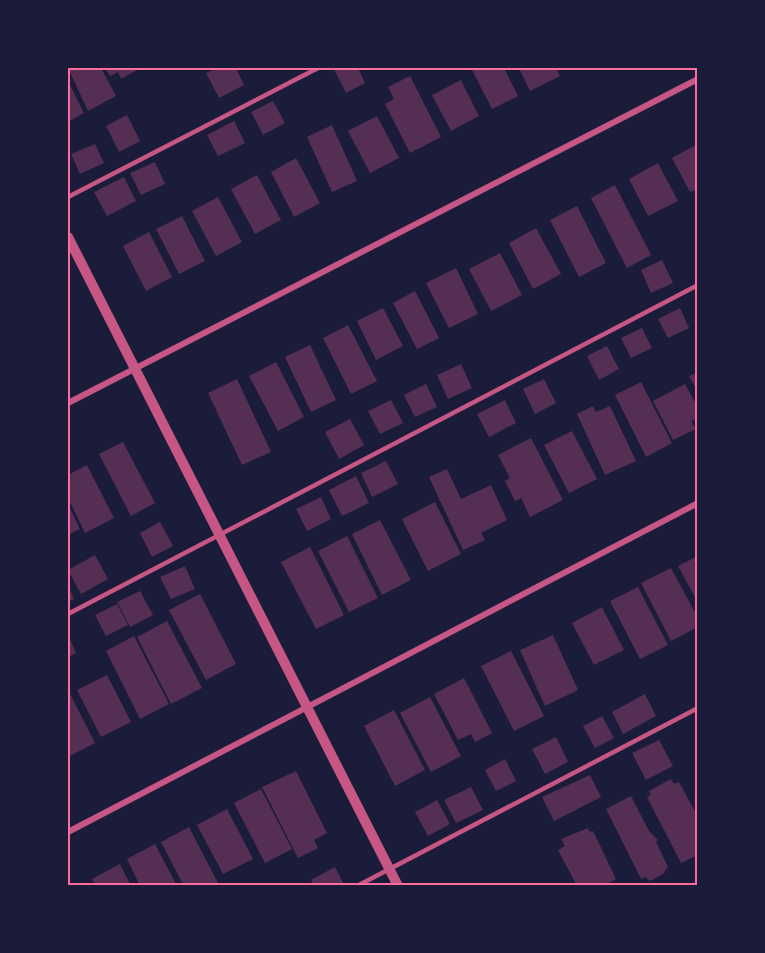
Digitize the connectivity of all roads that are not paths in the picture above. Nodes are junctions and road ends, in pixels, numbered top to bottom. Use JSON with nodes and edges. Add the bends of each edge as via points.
{"nodes":[{"id":1,"x":318,"y":68,"type":"edge"},
{"id":2,"x":698,"y":79,"type":"edge"},
{"id":3,"x":68,"y":197,"type":"edge"},
{"id":4,"x":68,"y":237,"type":"edge"},
{"id":5,"x":698,"y":285,"type":"edge"},
{"id":6,"x":135,"y":368,"type":"junction"},
{"id":7,"x":68,"y":403,"type":"edge"},
{"id":8,"x":698,"y":503,"type":"edge"},
{"id":9,"x":220,"y":534,"type":"junction"},
{"id":10,"x":68,"y":614,"type":"edge"},
{"id":11,"x":308,"y":706,"type":"junction"},
{"id":12,"x":698,"y":708,"type":"edge"},
{"id":13,"x":68,"y":832,"type":"edge"},
{"id":14,"x":389,"y":869,"type":"junction"},
{"id":15,"x":357,"y":885,"type":"edge"},
{"id":16,"x":398,"y":885,"type":"edge"}],
"edges":[{"from":1,"to":3,"type":"lane"},
{"from":2,"to":6,"type":"street"},
{"from":4,"to":6,"type":"street"},
{"from":5,"to":9,"type":"lane"},
{"from":6,"to":7,"type":"street"},
{"from":6,"to":9,"type":"street"},
{"from":8,"to":11,"type":"street"},
{"from":9,"to":10,"type":"lane"},
{"from":9,"to":11,"type":"street"},
{"from":11,"to":13,"type":"street"},
{"from":11,"to":14,"type":"street"},
{"from":12,"to":14,"type":"lane"},
{"from":14,"to":15,"type":"lane"},
{"from":14,"to":16,"type":"street"}]}
